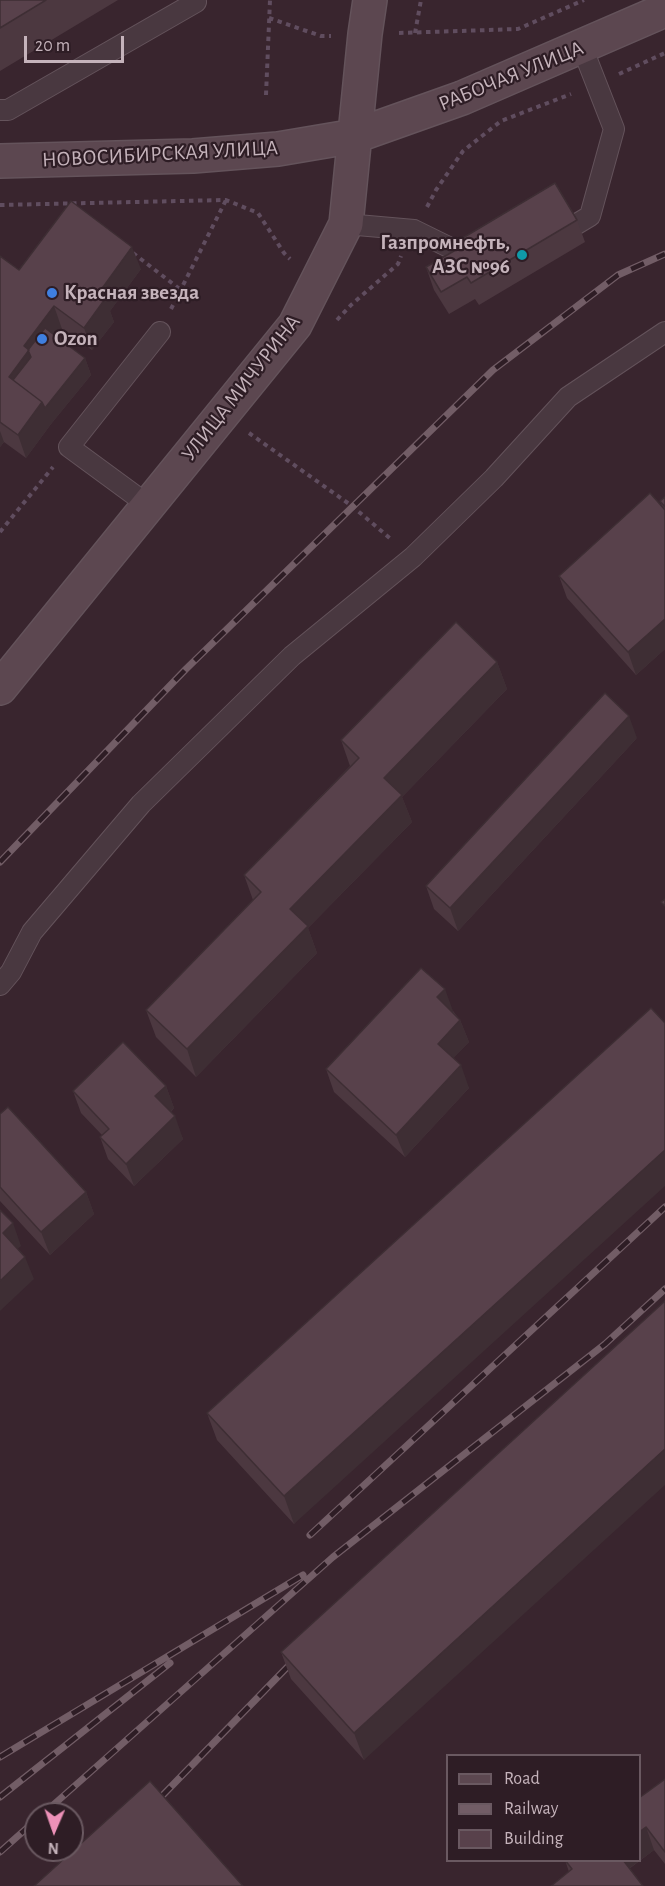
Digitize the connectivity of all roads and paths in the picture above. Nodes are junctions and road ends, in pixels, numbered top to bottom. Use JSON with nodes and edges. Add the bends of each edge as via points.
{"nodes":[{"id":1,"x":270,"y":0,"type":"edge"},
{"id":2,"x":370,"y":0,"type":"edge"},
{"id":3,"x":420,"y":0,"type":"edge"},
{"id":4,"x":584,"y":0,"type":"edge"},
{"id":5,"x":196,"y":2,"type":"dead end"},
{"id":6,"x":665,"y":10,"type":"edge"},
{"id":7,"x":269,"y":18,"type":"junction"},
{"id":8,"x":415,"y":33,"type":"junction"},
{"id":9,"x":365,"y":34,"type":"junction"},
{"id":10,"x":582,"y":47,"type":"junction"},
{"id":11,"x":665,"y":53,"type":"edge"},
{"id":12,"x":597,"y":85,"type":"junction"},
{"id":13,"x":266,"y":95,"type":"dead end"},
{"id":14,"x":0,"y":110,"type":"edge"},
{"id":15,"x":355,"y":136,"type":"junction"},
{"id":16,"x":0,"y":161,"type":"edge"},
{"id":17,"x":226,"y":200,"type":"junction"},
{"id":18,"x":68,"y":204,"type":"junction"},
{"id":19,"x":0,"y":205,"type":"edge"},
{"id":20,"x":77,"y":211,"type":"edge"},
{"id":21,"x":346,"y":224,"type":"junction"},
{"id":22,"x":414,"y":230,"type":"junction"},
{"id":23,"x":543,"y":244,"type":"edge"},
{"id":24,"x":124,"y":247,"type":"edge"},
{"id":25,"x":284,"y":254,"type":"dead end"},
{"id":26,"x":495,"y":271,"type":"edge"},
{"id":27,"x":181,"y":290,"type":"junction"},
{"id":28,"x":335,"y":322,"type":"dead end"},
{"id":29,"x":160,"y":332,"type":"joint"},
{"id":30,"x":665,"y":332,"type":"edge"},
{"id":31,"x":244,"y":430,"type":"dead end"},
{"id":32,"x":69,"y":447,"type":"junction"},
{"id":33,"x":148,"y":505,"type":"junction"},
{"id":34,"x":0,"y":532,"type":"edge"},
{"id":35,"x":413,"y":557,"type":"junction"},
{"id":36,"x":0,"y":688,"type":"edge"},
{"id":37,"x":0,"y":985,"type":"edge"}],
"edges":[{"from":1,"to":7,"type":"path"},
{"from":2,"to":9,"type":"main road","name":"УЛИЦА МИЧУРИНА"},
{"from":3,"to":8,"type":"path"},
{"from":4,"to":8,"type":"path","via":[[518,29]]},
{"from":5,"to":14,"type":"lane","via":[[8,110]]},
{"from":6,"to":10,"type":"main road","name":"РАБОЧАЯ УЛИЦА"},
{"from":7,"to":9,"type":"path","via":[[321,36]]},
{"from":7,"to":13,"type":"path"},
{"from":8,"to":9,"type":"path"},
{"from":9,"to":15,"type":"main road","name":"УЛИЦА МИЧУРИНА"},
{"from":10,"to":12,"type":"lane"},
{"from":10,"to":15,"type":"main road","name":"РАБОЧАЯ УЛИЦА","via":[[462,98]]},
{"from":11,"to":12,"type":"path"},
{"from":12,"to":22,"type":"path","via":[[501,121],[463,151]]},
{"from":12,"to":23,"type":"lane","via":[[614,129],[590,216]]},
{"from":15,"to":16,"type":"main road","name":"НОВОСИБИРСКАЯ УЛИЦА","via":[[278,149],[193,156]]},
{"from":15,"to":21,"type":"main road","name":"УЛИЦА МИЧУРИНА"},
{"from":17,"to":18,"type":"path"},
{"from":17,"to":25,"type":"path","via":[[258,213]]},
{"from":17,"to":27,"type":"path"},
{"from":18,"to":19,"type":"path"},
{"from":18,"to":20,"type":"path"},
{"from":21,"to":22,"type":"lane"},
{"from":21,"to":33,"type":"main road","name":"УЛИЦА МИЧУРИНА","via":[[295,325]]},
{"from":22,"to":26,"type":"lane"},
{"from":22,"to":28,"type":"path","via":[[398,264]]},
{"from":24,"to":27,"type":"path"},
{"from":27,"to":29,"type":"path"},
{"from":29,"to":32,"type":"lane"},
{"from":30,"to":35,"type":"lane","via":[[568,397],[494,478]]},
{"from":31,"to":35,"type":"path","via":[[352,506]]},
{"from":32,"to":33,"type":"lane"},
{"from":32,"to":34,"type":"path"},
{"from":33,"to":36,"type":"main road","name":"УЛИЦА МИЧУРИНА"},
{"from":35,"to":37,"type":"lane","via":[[292,656],[141,804],[32,932]]}]}
